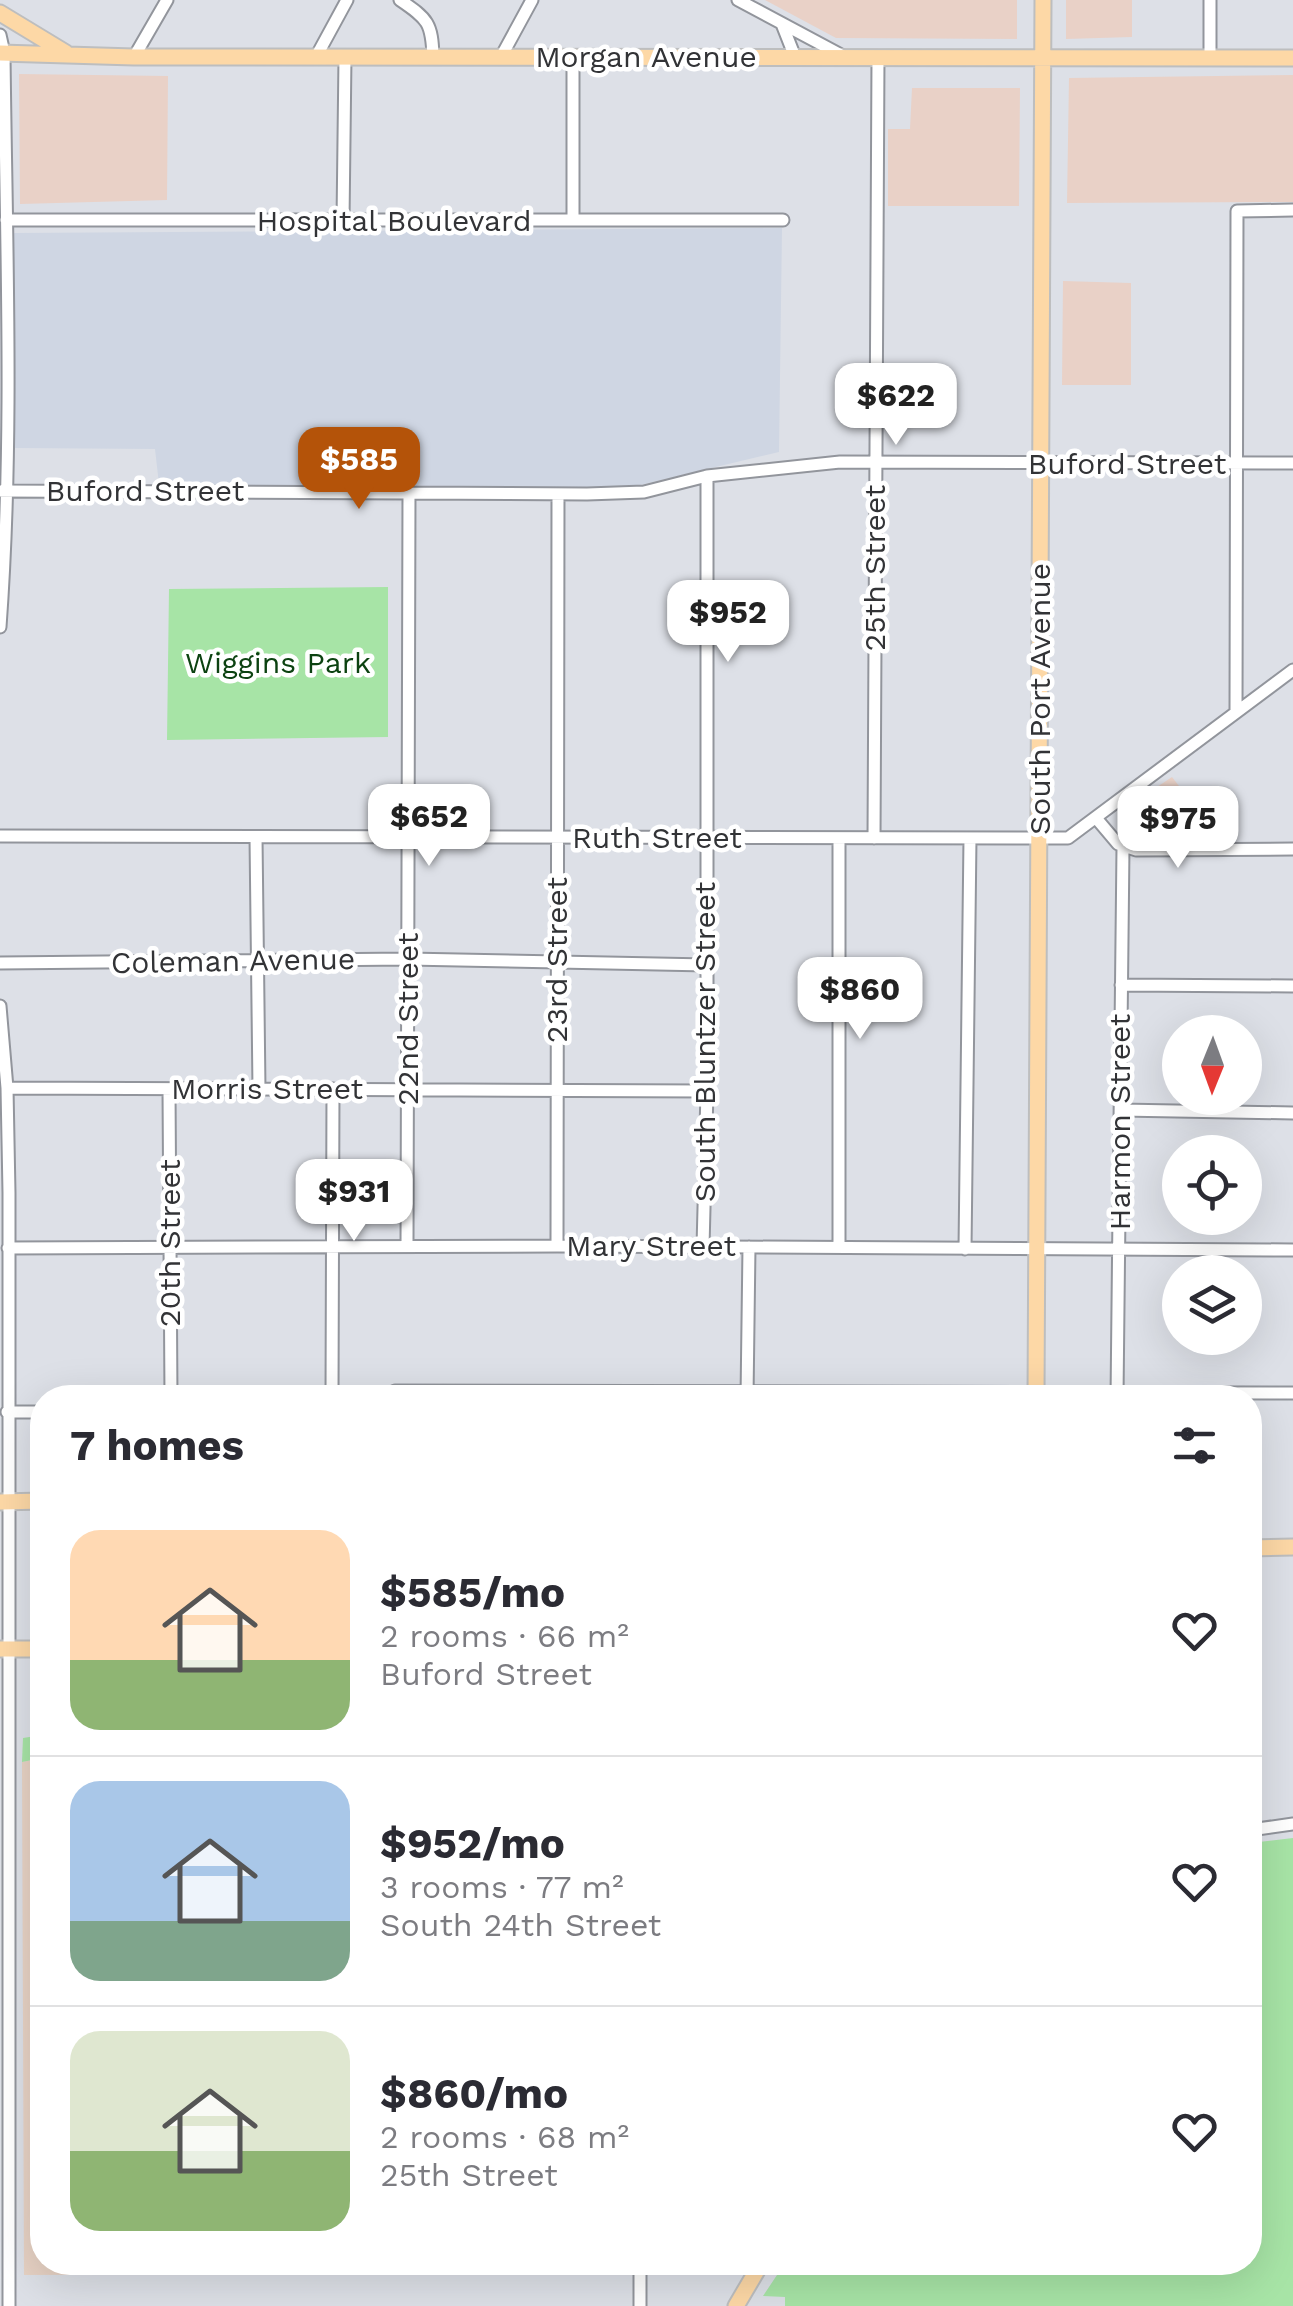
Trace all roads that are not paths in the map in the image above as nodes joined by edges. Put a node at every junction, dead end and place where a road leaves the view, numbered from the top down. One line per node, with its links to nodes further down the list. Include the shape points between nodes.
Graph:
1 (167, 0): 13 (street)
2 (347, 0): 14 (street)
3 (400, 0): 16 (street, via 424,16)
4 (532, 0): 17 (street)
5 (738, 0): 9 (street)
6 (1043, 0): 23 (main road, South Port Avenue)
7 (1210, 0): 22 (street)
8 (0, 13): 12 (main road)
9 (782, 24): 19 (street); 20 (street)
10 (0, 35): 11 (street)
11 (2, 53): 12 (main road, Morgan Avenue); 26 (street)
12 (70, 55): 13 (main road, Morgan Avenue)
13 (134, 57): 14 (main road, Morgan Avenue)
14 (316, 57): 15 (main road, Morgan Avenue)
15 (346, 57): 16 (main road, Morgan Avenue); 29 (street)
16 (433, 57): 17 (main road, Morgan Avenue)
17 (501, 57): 18 (main road, Morgan Avenue)
18 (573, 57): 19 (main road, Morgan Avenue); 27 (street)
19 (795, 57): 20 (main road, Morgan Avenue)
20 (846, 57): 21 (main road, Morgan Avenue)
21 (878, 57): 23 (main road, Morgan Avenue); 31 (street, 25th Street)
22 (1210, 57): 23 (main road, Morgan Avenue); 24 (main road, Morgan Avenue)
23 (1044, 58): 32 (main road, South Port Avenue)
24 (1293, 58)
25 (1293, 210): 34 (street, via 1237,211)
26 (6, 220): 29 (street, Hospital Boulevard); 30 (street)
27 (572, 220): 28 (street, Hospital Boulevard); 29 (street, Hospital Boulevard)
28 (783, 220)
29 (343, 221)
30 (4, 308): 36 (street)
31 (876, 462): 32 (street, Buford Street); 35 (street, Buford Street); 49 (street, 25th Street)
32 (1040, 463): 34 (street, Buford Street); 51 (main road, South Port Avenue)
33 (1293, 464): 34 (street, Buford Street)
34 (1235, 465): 41 (street)
35 (707, 476): 38 (street, Buford Street, via 644,492); 47 (street, South Bluntzer Street)
36 (3, 491): 37 (street, Buford Street); 39 (street)
37 (409, 492): 38 (street, Buford Street); 45 (street, 22nd Street)
38 (558, 494): 46 (street, 23rd Street)
39 (0, 627)
40 (1293, 670): 41 (street, Ruth Street)
41 (1236, 712): 42 (street, Ruth Street)
42 (1096, 818): 51 (street, Ruth Street, via 1068,838); 52 (street)
43 (0, 836): 44 (street, Ruth Street)
44 (256, 837): 45 (street, Ruth Street); 55 (street)
45 (408, 837): 46 (street, Ruth Street); 54 (street, 22nd Street)
46 (558, 838): 47 (street, Ruth Street); 56 (street, 23rd Street)
47 (707, 838): 48 (street, Ruth Street); 58 (street, South Bluntzer Street)
48 (839, 838): 49 (street, Ruth Street); 75 (street)
49 (874, 838): 50 (street, Ruth Street)
50 (970, 838): 51 (street, Ruth Street); 80 (street)
51 (1040, 839): 81 (main road, South Port Avenue)
52 (1123, 847): 53 (street); 59 (street, Harmon Street)
53 (1292, 848)
54 (408, 959): 55 (street, Coleman Avenue); 56 (street, Coleman Avenue); 66 (street, 22nd Street)
55 (256, 962): 57 (street, Coleman Avenue); 64 (street)
56 (558, 962): 58 (street, Coleman Avenue); 67 (street, 23rd Street)
57 (0, 963)
58 (706, 965): 68 (street, South Bluntzer Street)
59 (1122, 985): 60 (street); 69 (street, Harmon Street)
60 (1293, 986)
61 (0, 1006): 62 (street)
62 (7, 1088): 63 (street, Morris Street); 71 (street)
63 (169, 1089): 64 (street, Morris Street); 76 (street, 20th Street)
64 (259, 1089): 65 (street, Morris Street)
65 (333, 1090): 66 (street, Morris Street); 72 (street)
66 (408, 1090): 67 (street, Morris Street); 73 (street, 22nd Street)
67 (556, 1090): 68 (street, Morris Street); 74 (street, 23rd Street)
68 (707, 1091): 77 (street, South Bluntzer Street)
69 (1120, 1110): 70 (street); 82 (street, Harmon Street)
70 (1293, 1113)
71 (4, 1193): 79 (street)
72 (333, 1246): 73 (street, Mary Street); 76 (street, Mary Street); 85 (street)
73 (407, 1246): 74 (street, Mary Street)
74 (557, 1246): 77 (street, Mary Street)
75 (840, 1246): 78 (street, Mary Street); 80 (street, Mary Street)
76 (169, 1247): 79 (street, Mary Street); 84 (street, 20th Street)
77 (703, 1247): 78 (street, Mary Street)
78 (749, 1247): 86 (street)
79 (8, 1248): 91 (street)
80 (965, 1249): 81 (street, Mary Street)
81 (1037, 1249): 82 (street, Mary Street); 87 (main road, South Port Avenue)
82 (1120, 1249): 83 (street, Mary Street); 88 (street, Harmon Street)
83 (1293, 1250)
84 (171, 1385)
85 (332, 1385)
86 (747, 1385)
87 (1036, 1385)
88 (1117, 1385)
89 (1262, 1393): 90 (street)
90 (1293, 1393)
91 (8, 1412): 92 (street); 93 (street)
92 (30, 1412)
93 (4, 1502): 94 (main road); 97 (street)
94 (30, 1502)
95 (1293, 1547): 96 (main road)
96 (1262, 1548)
97 (4, 1649): 98 (main road); 101 (street)
98 (30, 1650)
99 (1293, 1824): 100 (street)
100 (1262, 1828)
101 (4, 2059): 102 (street)
102 (4, 2222): 105 (street)
103 (640, 2275): 106 (street)
104 (755, 2275): 107 (main road)
105 (10, 2306)
106 (640, 2306)
107 (737, 2306)

